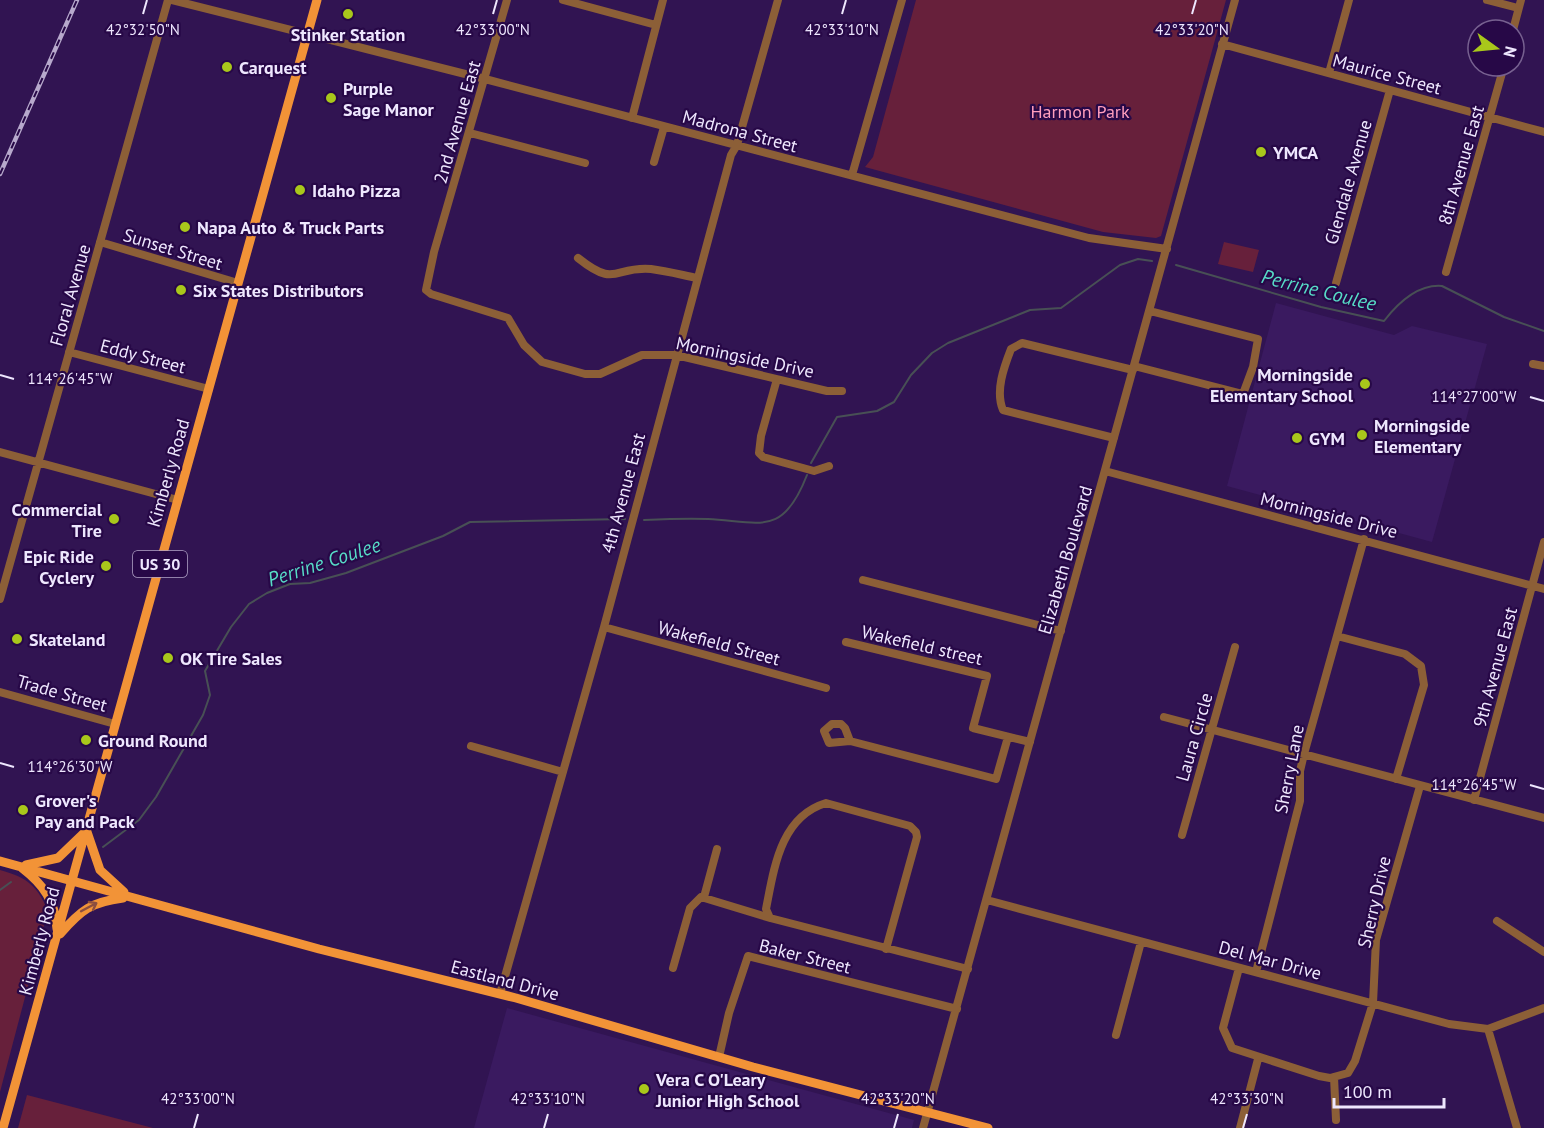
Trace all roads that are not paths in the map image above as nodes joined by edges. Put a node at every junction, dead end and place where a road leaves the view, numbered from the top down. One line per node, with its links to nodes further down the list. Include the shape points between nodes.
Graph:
1 (170, 0): 13 (street, Madrona Street); 28 (street, Floral Avenue)
2 (317, 0): 13 (main road, Kimberly Road / US 30)
3 (507, 0): 17 (street, 2nd Avenue East)
4 (563, 0): 12 (street)
5 (663, 0): 12 (street)
6 (777, 0): 24 (street, 4th Avenue East)
7 (902, 0): 27 (street)
8 (1235, 0): 14 (street, Elizabeth Boulevard)
9 (1349, 0): 15 (street)
10 (1487, 0): 11 (street)
11 (1520, 4)
12 (657, 25): 19 (street)
13 (308, 33): 17 (street, Madrona Street); 35 (main road, Kimberly Road / US 30)
14 (1222, 44): 15 (street, Maurice Street); 29 (street, Elizabeth Boulevard)
15 (1329, 73): 18 (street, Maurice Street)
16 (1501, 78): 20 (street, 8th Avenue East)
17 (486, 79): 19 (street, Madrona Street); 23 (street, 2nd Avenue East)
18 (1390, 90): 20 (street, Maurice Street); 34 (street, Glendale Avenue)
19 (632, 118): 21 (street, Madrona Street)
20 (1490, 118): 22 (street, Maurice Street); 32 (street, 8th Avenue East)
21 (664, 127): 24 (street, Madrona Street); 25 (street)
22 (1544, 132)
23 (470, 133): 26 (street); 30 (street, 2nd Avenue East)
24 (736, 146): 27 (street, Madrona Street); 33 (street, 4th Avenue East)
25 (654, 162)
26 (585, 163)
27 (852, 175): 29 (street, Madrona Street, via 1089,238)
28 (100, 242): 35 (street, Sunset Street); 37 (street, Floral Avenue)
29 (1167, 249): 36 (street, Elizabeth Boulevard)
30 (434, 252): 38 (street, Morningside Drive, via 426,290 508,318 524,345 542,362 585,374 600,374 642,355)
31 (578, 258): 33 (street, via 595,272 606,275 649,269)
32 (1446, 272)
33 (697, 278): 38 (street, 4th Avenue East)
34 (1336, 283)
35 (238, 284): 43 (main road, Kimberly Road / US 30)
36 (1150, 311): 41 (street, Elizabeth Boulevard); 41 (street, via 1258,339 1253,367 1243,394)
37 (69, 352): 43 (street, Eddy Street); 47 (street, Floral Avenue)
38 (676, 355): 42 (street, Morningside Drive); 57 (street, 4th Avenue East)
39 (1533, 363): 40 (street)
40 (1544, 366)
41 (1134, 368): 45 (street, Elizabeth Boulevard); 45 (street, via 1022,343 1011,349 1005,366 999,399 1003,410)
42 (777, 379): 44 (street, Morningside Drive); 48 (street, via 759,453 814,471)
43 (209, 390): 50 (main road, Kimberly Road / US 30)
44 (842, 391)
45 (1114, 438): 49 (street, Elizabeth Boulevard)
46 (0, 452): 47 (street)
47 (38, 462): 50 (street); 56 (street, Floral Avenue)
48 (830, 466)
49 (1105, 471): 51 (street, Morningside Drive); 58 (street, Elizabeth Boulevard)
50 (178, 500): 65 (main road, Kimberly Road / US 30)
51 (1364, 539): 54 (street, Morningside Drive); 59 (street, Sherry Lane)
52 (1544, 542): 54 (street, 9th Avenue East)
53 (862, 580): 58 (street)
54 (1532, 585): 55 (street, Morningside Drive); 75 (street, 9th Avenue East)
55 (1544, 589)
56 (0, 599)
57 (604, 627): 62 (street, Wakefield Street); 72 (street, 4th Avenue East)
58 (1061, 631): 69 (street, Elizabeth Boulevard)
59 (1337, 636): 71 (street, Sherry Lane); 73 (street, via 1405,654 1421,666 1424,685)
60 (846, 642): 67 (street, Wakefield street, via 987,675 974,728)
61 (1234, 647): 66 (street, Laura Circle)
62 (826, 688)
63 (0, 692): 65 (street, Trade Street)
64 (1164, 717): 66 (street)
65 (115, 724): 77 (main road, Kimberly Road / US 30)
66 (1212, 731): 71 (street); 78 (street, Laura Circle)
67 (1008, 737): 68 (street, via 996,779); 69 (street, Wakefield street)
68 (850, 741)
69 (1030, 742): 85 (street, Elizabeth Boulevard)
70 (471, 746): 72 (street)
71 (1304, 754): 73 (street); 95 (street, Sherry Lane, via 1300,801)
72 (563, 772): 96 (street, 4th Avenue East)
73 (1396, 779): 74 (street)
74 (1420, 786): 75 (street); 97 (street, Sherry Drive, via 1376,940)
75 (1474, 800): 76 (street)
76 (1544, 818)
77 (87, 829): 81 (main road, via 58,858); 82 (main road, Kimberly Road / US 30); 83 (main road, via 100,870)
78 (1182, 835)
79 (717, 849): 84 (street)
80 (0, 861): 81 (main road)
81 (18, 865): 82 (main road, Eastland Drive); 88 (main road, via 45,887 56,916)
82 (72, 881): 83 (main road, Eastland Drive); 88 (main road, Kimberly Road / US 30)
83 (130, 897): 88 (main road, one-way to 83, via 92,904); 96 (main road, Eastland Drive)
84 (704, 897): 86 (street); 92 (street, via 690,908)
85 (987, 900): 89 (street, Del Mar Drive); 94 (street, Elizabeth Boulevard)
86 (770, 918): 90 (street); 90 (street, via 766,909 785,833 804,814 826,803 910,826 916,832)
87 (1497, 921): 91 (street)
88 (58, 935): 107 (main road, Kimberly Road / US 30)
89 (1141, 942): 93 (street, Del Mar Drive); 101 (street)
90 (886, 949): 94 (street)
91 (1544, 952)
92 (673, 968)
93 (1239, 968): 95 (street, Del Mar Drive); 103 (street, via 1223,1028 1232,1048)
94 (968, 969): 99 (street, Elizabeth Boulevard)
95 (1256, 972): 97 (street, Del Mar Drive)
96 (500, 994): 102 (main road, Eastland Drive)
97 (1373, 1003): 100 (street, Del Mar Drive, via 1449,1024); 104 (street, Sherry Drive, via 1355,1061 1348,1073)
98 (1544, 1008): 100 (street, Del Mar Drive)
99 (957, 1009): 102 (street, Baker Street, via 748,956); 105 (street, Elizabeth Boulevard)
100 (1488, 1029): 111 (street)
101 (1116, 1035)
102 (719, 1057): 105 (main road, Eastland Drive)
103 (1258, 1059): 104 (street); 110 (street)
104 (1334, 1077): 106 (street)
105 (928, 1112): 108 (street, Elizabeth Boulevard); 109 (main road, Eastland Drive)
106 (1336, 1120)
107 (3, 1128)
108 (923, 1128)
109 (988, 1128)
110 (1240, 1128)
111 (1517, 1128)

